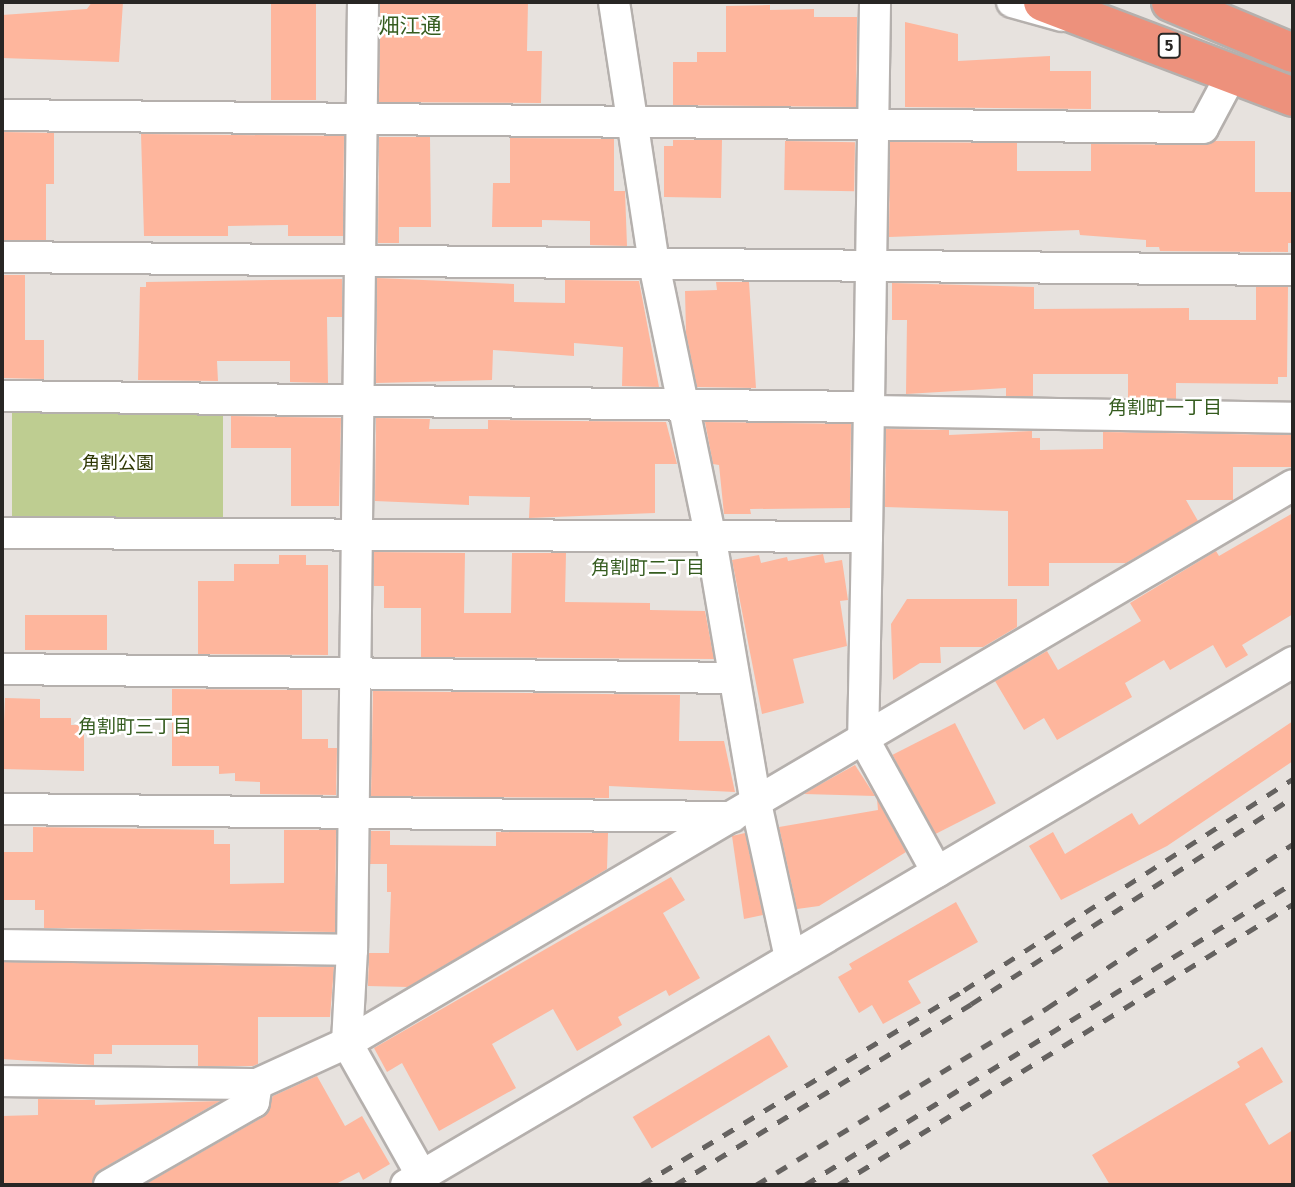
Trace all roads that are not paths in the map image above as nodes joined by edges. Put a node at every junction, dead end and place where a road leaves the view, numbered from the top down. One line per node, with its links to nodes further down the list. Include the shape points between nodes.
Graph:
1 (363, 2): 12 (street)
2 (614, 2): 14 (street)
3 (875, 2): 13 (street)
4 (1012, 2): 8 (street, via 1084,22)
5 (1042, 2): 9 (highway, 5)
6 (1171, 2): 7 (highway, 5)
7 (1293, 53)
8 (1227, 83): 11 (street); 13 (street, via 1203,128)
9 (1293, 97)
10 (2, 116): 12 (street)
11 (1293, 116)
12 (361, 120): 14 (street); 16 (street)
13 (872, 123): 14 (street); 18 (street)
14 (630, 124): 17 (street)
15 (2, 257): 16 (street)
16 (360, 261): 17 (street); 21 (street)
17 (654, 264): 18 (street); 22 (street)
18 (873, 267): 19 (street); 23 (street)
19 (1293, 270)
20 (2, 396): 21 (street)
21 (359, 400): 22 (street); 28 (street)
22 (683, 405): 23 (street); 29 (street)
23 (871, 409): 24 (street); 27 (street)
24 (1293, 418)
25 (1293, 485): 34 (street)
26 (2, 533): 28 (street)
27 (867, 537): 29 (street); 34 (street)
28 (358, 538): 29 (street); 32 (street)
29 (712, 540): 33 (street)
30 (1293, 663): 38 (street)
31 (2, 669): 32 (street)
32 (356, 674): 33 (street); 37 (street)
33 (734, 678): 36 (street)
34 (863, 738): 36 (street); 38 (street)
35 (2, 809): 37 (street)
36 (744, 810): 37 (street); 41 (street); 42 (street)
37 (353, 811): 40 (street)
38 (937, 872): 41 (street)
39 (2, 945): 40 (street)
40 (352, 950): 42 (street)
41 (790, 958): 45 (street)
42 (347, 1043): 44 (street); 45 (street)
43 (2, 1081): 44 (street)
44 (257, 1084): 46 (street, via 254,1102)
45 (414, 1180)
46 (109, 1185)

